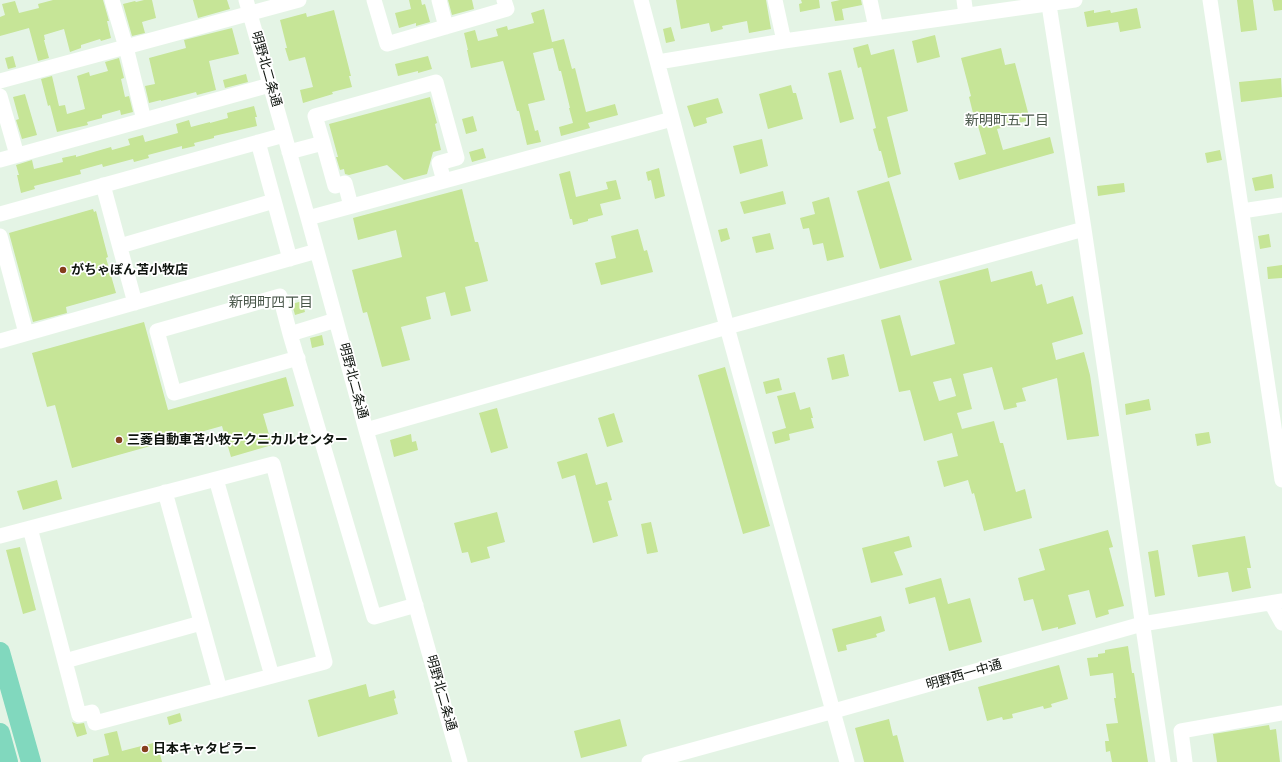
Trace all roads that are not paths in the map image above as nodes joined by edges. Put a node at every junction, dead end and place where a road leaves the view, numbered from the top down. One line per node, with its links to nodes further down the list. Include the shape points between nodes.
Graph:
1 (112, 0): 18 (street)
2 (296, 0): 13 (street)
3 (374, 0): 15 (street, via 387,44)
4 (439, 0): 15 (street)
5 (504, 0): 15 (street, via 507,9)
6 (641, 0): 19 (street)
7 (775, 0): 17 (street)
8 (870, 0): 16 (street)
9 (964, 0): 14 (street)
10 (1075, 0): 12 (street)
11 (1210, 0): 36 (street)
12 (1049, 5): 14 (street); 39 (street)
13 (248, 7): 18 (street); 21 (street, 明野北二条通)
14 (966, 15): 16 (street)
15 (446, 27)
16 (876, 28): 17 (street)
17 (784, 41): 19 (street)
18 (126, 47): 20 (street); 24 (street)
19 (658, 62): 23 (street)
20 (0, 81)
21 (270, 85): 24 (street); 25 (street, 明野北二条通)
22 (0, 96): 29 (street)
23 (672, 119): 31 (street); 47 (street)
24 (144, 120): 29 (street)
25 (284, 134): 26 (street); 28 (street, 明野北二条通)
26 (258, 142): 32 (street); 33 (street)
27 (323, 143): 28 (street); 31 (street, via 315,116 436,82 457,158 439,163); 35 (street, via 335,186 345,183)
28 (289, 152): 38 (street, 明野北二条通)
29 (17, 155): 30 (street)
30 (0, 160)
31 (444, 181): 35 (street)
32 (103, 185): 37 (street); 41 (street)
33 (274, 201): 41 (street); 43 (street)
34 (1282, 205): 36 (street)
35 (351, 206): 38 (street)
36 (1242, 211): 54 (street)
37 (0, 214)
38 (308, 218): 42 (street, 明野北二条通)
39 (1084, 229): 47 (street); 62 (street)
40 (0, 236): 44 (street)
41 (120, 246): 45 (street)
42 (317, 251): 43 (street); 46 (street, 明野北二条通)
43 (290, 259): 45 (street)
44 (5, 276): 48 (street)
45 (135, 303): 48 (street)
46 (336, 320): 49 (street); 52 (street, 明野北二条通)
47 (727, 327): 52 (street); 67 (street)
48 (26, 334): 50 (street)
49 (290, 334): 51 (street); 51 (street, via 280,296 157,331 174,393)
50 (0, 341)
51 (298, 358): 59 (street, via 374,617)
52 (366, 430): 59 (street, 明野北二条通)
53 (216, 479): 55 (street); 65 (street); 65 (street, via 273,464 325,662)
54 (1282, 480)
55 (165, 492): 56 (street); 60 (street)
56 (30, 528): 57 (street); 64 (street)
57 (0, 536)
58 (1277, 602): 61 (street); 62 (street, 明野西一中通)
59 (416, 605): 72 (street, 明野北二条通)
60 (201, 623): 64 (street); 66 (street)
61 (1282, 623)
62 (1142, 624): 67 (street, 明野西一中通); 75 (street)
63 (0, 652): 71 (main road)
64 (65, 661): 66 (street, via 79,715 92,712 95,723)
65 (272, 676): 66 (street)
66 (220, 690)
67 (834, 711): 73 (street, 明野西一中通); 74 (street)
68 (1282, 713): 76 (street, via 1180,731)
69 (0, 733): 70 (main road)
70 (8, 762)
71 (31, 762)
72 (460, 762)
73 (649, 762)
74 (848, 762)
75 (1163, 762)
76 (1185, 762)

